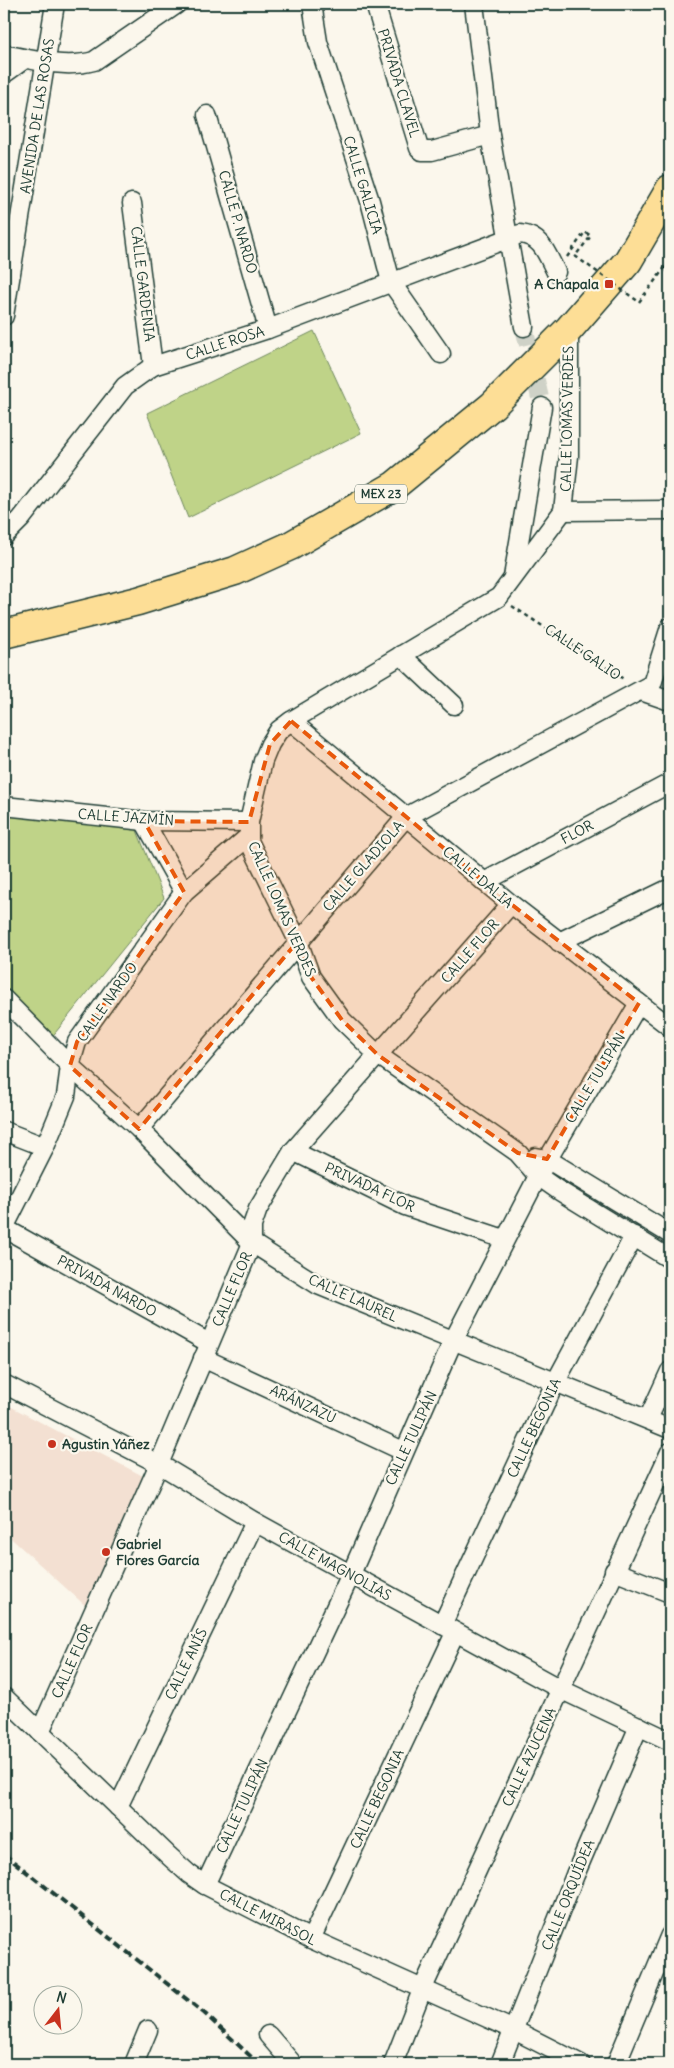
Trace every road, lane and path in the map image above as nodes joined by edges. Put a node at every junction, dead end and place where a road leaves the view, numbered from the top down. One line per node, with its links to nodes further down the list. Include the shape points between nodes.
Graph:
1 (55, 4): 8 (street, AVENIDA DE LAS ROSAS)
2 (177, 4): 8 (street, via 94,61 79,65)
3 (312, 4): 18 (street, CALLE GALICIA, via 318,42 370,201)
4 (375, 4): 11 (street, PRIVADA CLAVEL, via 419,148 432,151)
5 (474, 4): 11 (street)
6 (4, 54): 7 (street)
7 (25, 59): 8 (street); 9 (street)
8 (45, 62): 15 (street, AVENIDA DE LAS ROSAS)
9 (4, 74)
10 (208, 115): 21 (street, CALLE P. NARDO)
11 (490, 135): 14 (street)
12 (667, 202): 22 (highway, MEX 23, via 628,261)
13 (132, 203): 24 (street, CALLE GARDENIA)
14 (509, 238): 16 (street, via 520,234 539,240); 18 (street, CALLE ROSA); 20 (street)
15 (8, 268): 19 (street, AVENIDA DE LAS ROSAS)
16 (556, 272): 17 (path, bridge, via 585,232 591,236 575,256 639,302 666,266)
17 (670, 279)
18 (390, 282): 21 (street, CALLE ROSA); 23 (street, CALLE GALICIA)
19 (4, 316)
20 (524, 327)
21 (268, 329): 24 (street, CALLE ROSA)
22 (568, 329): 27 (street, CALLE LOMAS VERDES, via 569,456); 32 (highway, MEX 23, via 494,405 446,445 394,486 315,533 234,571 138,601)
23 (441, 354)
24 (153, 366): 28 (street, CALLE ROSA, via 125,386 21,519)
25 (542, 407): 29 (street, CALLE LOMAS VERDES)
26 (670, 510): 27 (street)
27 (563, 511): 29 (street, CALLE LOMAS VERDES)
28 (4, 536)
29 (512, 582): 30 (street, CALLE LOMAS VERDES)
30 (499, 596): 33 (street, CALLE LOMAS VERDES); 34 (path, CALLE GALIO)
31 (670, 627): 34 (street, CALLE GLADIOLA, via 652,684)
32 (4, 634)
33 (401, 655): 36 (street); 37 (street, CALLE LOMAS VERDES)
34 (641, 691): 35 (street); 40 (street, CALLE GLADIOLA)
35 (670, 701)
36 (454, 705)
37 (291, 721): 40 (street, CALLE DALIA); 42 (street, CALLE LOMAS VERDES, via 279,730 270,744 258,780)
38 (670, 783): 43 (street, FLOR)
39 (4, 806): 41 (street, CALLE JAZMÍN)
40 (406, 817): 43 (street, CALLE DALIA); 47 (street, CALLE GLADIOLA)
41 (144, 821): 42 (street, CALLE JAZMÍN); 45 (street)
42 (249, 829): 45 (street, CALLE NARDO); 47 (street, CALLE LOMAS VERDES, via 256,857)
43 (484, 882): 46 (street, CALLE DALIA)
44 (666, 890): 48 (street)
45 (184, 892): 53 (street, CALLE NARDO, via 77,1042)
46 (511, 904): 48 (street, CALLE DALIA); 52 (street, CALLE FLOR)
47 (298, 941): 52 (street, CALLE LOMAS VERDES, via 311,977 342,1020); 54 (street, CALLE GLADIOLA)
48 (559, 942): 50 (street, CALLE DALIA)
49 (4, 999): 53 (street, CALLE LAUREL)
50 (639, 1003): 51 (street, CALLE DALIA); 59 (street, CALLE TULIPÁN)
51 (670, 1027)
52 (378, 1055): 57 (street, CALLE FLOR); 58 (street, CALLE LOMAS VERDES)
53 (70, 1066): 54 (street, CALLE LAUREL); 56 (street, CALLE NARDO, via 66,1096)
54 (139, 1129): 65 (street, CALLE LAUREL)
55 (4, 1131): 56 (street)
56 (45, 1147): 61 (street, CALLE NARDO)
57 (293, 1151): 64 (street, PRIVADA FLOR, via 405,1206); 65 (street, CALLE FLOR, via 258,1209 252,1226)
58 (518, 1153): 59 (street, CALLE LOMAS VERDES); 60 (street, CALLE LOMAS VERDES)
59 (547, 1159): 60 (street, CALLE TULIPÁN); 62 (street, CALLE LOMAS VERDES)
60 (538, 1176): 63 (street, CALLE LOMAS VERDES); 64 (street, CALLE TULIPÁN)
61 (4, 1228): 68 (street, PRIVADA NARDO)
62 (670, 1234)
63 (634, 1236): 66 (street, CALLE LOMAS VERDES); 70 (street, CALLE BEGONIA)
64 (504, 1239): 67 (street, CALLE TULIPÁN)
65 (252, 1243): 67 (street, CALLE LAUREL, via 318,1285); 68 (street, CALLE FLOR)
66 (670, 1259)
67 (453, 1341): 70 (street, CALLE LAUREL); 74 (street, CALLE TULIPÁN)
68 (206, 1350): 74 (street, ARÁNZAZU); 76 (street, CALLE FLOR)
69 (670, 1371): 72 (street)
70 (555, 1383): 72 (street, CALLE LAUREL); 81 (street, CALLE BEGONIA)
71 (4, 1384): 76 (street, CALLE MAGNOLIAS)
72 (648, 1419): 73 (street, CALLE LAUREL)
73 (670, 1429)
74 (403, 1451): 79 (street, CALLE TULIPÁN)
75 (670, 1452): 78 (street, CALLE AZUCENA)
76 (159, 1464): 77 (street, CALLE MAGNOLIAS); 85 (street, CALLE FLOR)
77 (254, 1522): 79 (street, CALLE MAGNOLIAS); 87 (street, CALLE ANÍS)
78 (614, 1571): 80 (street); 82 (street, CALLE AZUCENA)
79 (351, 1574): 81 (street, CALLE MAGNOLIAS); 88 (street, CALLE TULIPÁN)
80 (670, 1593)
81 (449, 1628): 82 (street, CALLE MAGNOLIAS); 90 (street, CALLE BEGONIA)
82 (560, 1690): 84 (street, CALLE MAGNOLIAS); 91 (street, CALLE AZUCENA)
83 (4, 1697): 85 (street, CALLE MIRASOL)
84 (639, 1726): 86 (street, CALLE MAGNOLIAS); 93 (street, CALLE ORQUÍDEA, via 575,1875)
85 (40, 1732): 87 (street, CALLE MIRASOL)
86 (670, 1741)
87 (118, 1807): 88 (street, CALLE MIRASOL)
88 (205, 1885): 90 (street, CALLE MIRASOL)
89 (670, 1935): 100 (street)
90 (312, 1939): 91 (street, CALLE MIRASOL)
91 (422, 1990): 93 (street, CALLE MIRASOL); 97 (street, CALLE AZUCENA)
92 (148, 2030): 95 (street)
93 (514, 2030): 98 (street, CALLE ORQUÍDEA); 99 (street, CALLE MIRASOL)
94 (268, 2035): 96 (street)
95 (134, 2064)
96 (293, 2064)
97 (393, 2064)
98 (500, 2064)
99 (581, 2064)
100 (616, 2064)

